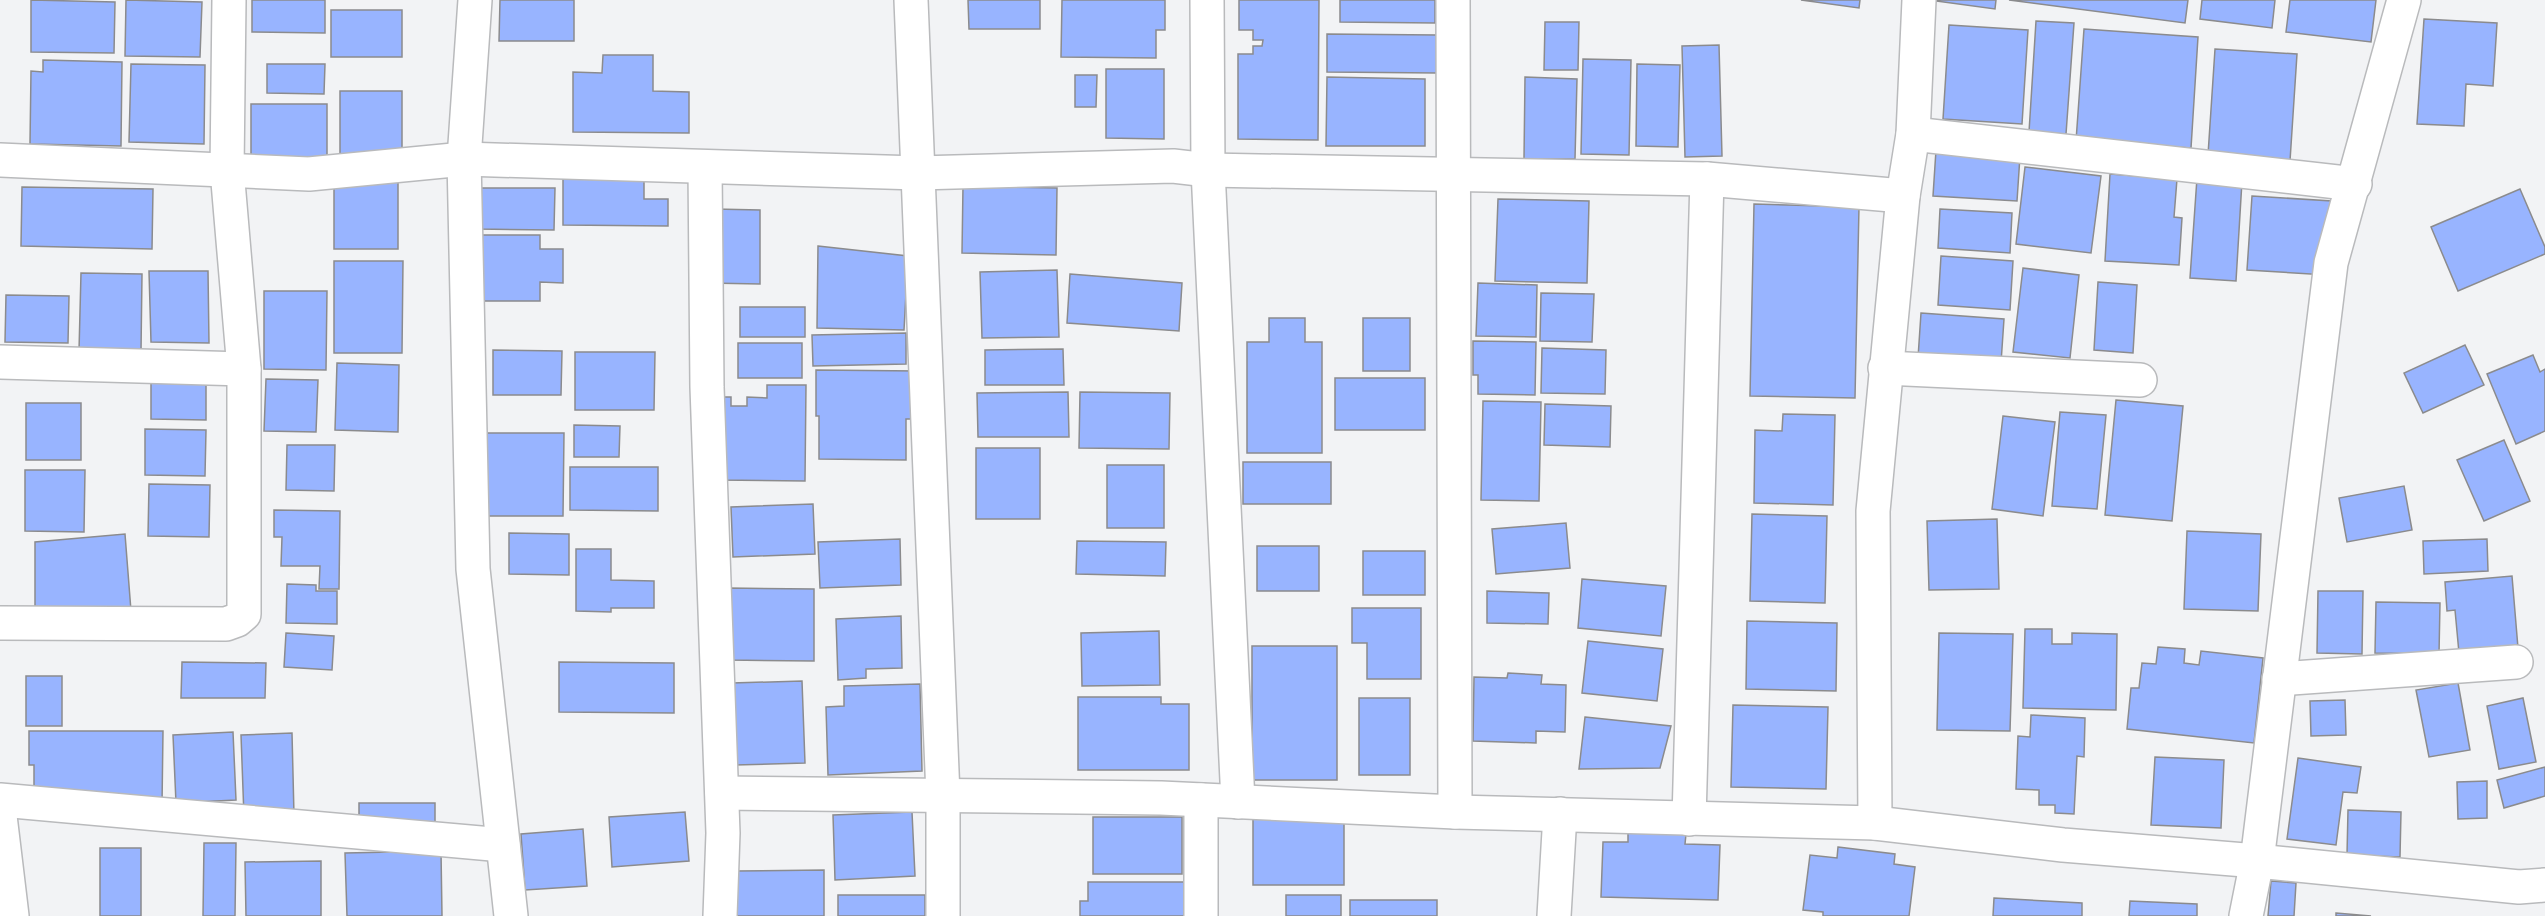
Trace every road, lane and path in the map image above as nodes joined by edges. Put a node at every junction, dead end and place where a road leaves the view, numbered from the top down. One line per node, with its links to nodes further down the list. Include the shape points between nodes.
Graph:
1 (229, 0): 12 (street)
2 (475, 0): 9 (street)
3 (911, 0): 14 (street)
4 (1207, 0): 13 (street)
5 (1453, 0): 15 (street)
6 (1919, 0): 8 (street)
7 (2404, 0): 17 (street)
8 (1913, 134): 17 (street); 18 (street)
9 (464, 159): 11 (street); 12 (street, via 309,174); 36 (street, via 473,569)
10 (0, 160): 12 (street)
11 (705, 167): 14 (street); 26 (street, via 707,387)
12 (226, 170): 21 (street)
13 (1208, 170): 14 (street, via 1173,166); 15 (street); 30 (street)
14 (918, 172): 27 (street)
15 (1453, 176): 16 (street); 31 (street)
16 (1707, 179): 18 (street); 34 (street)
17 (2355, 184): 25 (street, via 2331,263)
18 (1903, 196): 20 (street)
19 (0, 362): 21 (street)
20 (1885, 368): 22 (street); 35 (street, via 1874,510)
21 (244, 369): 23 (street, via 244,614 226,624)
22 (2140, 380)
23 (0, 623)
24 (2516, 662): 25 (street)
25 (2279, 679): 37 (street)
26 (722, 794): 27 (street); 41 (street)
27 (943, 796): 28 (street); 42 (street)
28 (1201, 800): 30 (street); 43 (street)
29 (0, 801): 36 (street)
30 (1239, 802): 31 (street)
31 (1455, 812): 32 (street)
32 (1560, 814): 34 (street); 44 (street)
33 (0, 816): 39 (street)
34 (1689, 819): 35 (street)
35 (1875, 823): 37 (street, via 2063,845)
36 (503, 845): 40 (street)
37 (2257, 861): 38 (street, via 2519,887); 45 (street)
38 (2545, 885)
39 (12, 916)
40 (511, 916)
41 (720, 916)
42 (943, 916)
43 (1201, 916)
44 (1554, 916)
45 (2246, 916)

